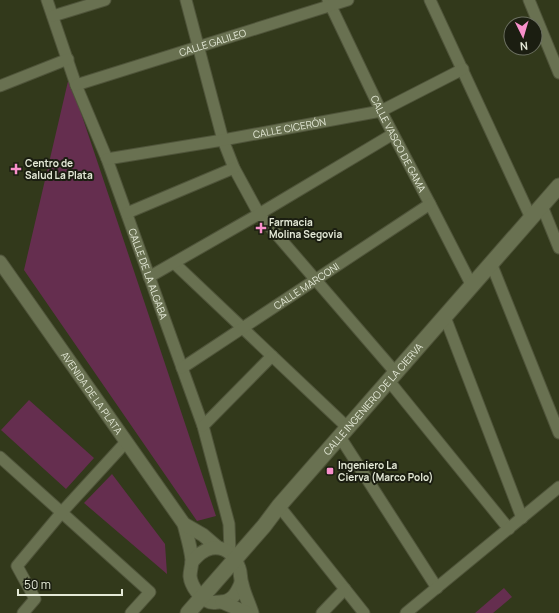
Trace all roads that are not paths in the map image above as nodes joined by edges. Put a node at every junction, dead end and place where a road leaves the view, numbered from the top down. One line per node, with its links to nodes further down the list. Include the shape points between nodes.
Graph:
1 (47, 0): 8 (street, CALLE DE LA ALGABA)
2 (105, 0): 8 (street)
3 (186, 0): 9 (street)
4 (348, 0): 7 (street, CALLE GALILEO)
5 (430, 0): 11 (street)
6 (529, 0): 12 (street)
7 (330, 3): 9 (street, CALLE GALILEO); 15 (street, CALLE VASCO DE GAMA)
8 (53, 16): 10 (street, CALLE DE LA ALGABA)
9 (199, 46): 13 (street, CALLE GALILEO); 17 (street)
10 (68, 59): 13 (street, CALLE DE LA ALGABA); 14 (street)
11 (463, 69): 15 (street, CALLE CICERÓN); 25 (street)
12 (559, 73)
13 (76, 85): 18 (street, CALLE DE LA ALGABA)
14 (0, 86)
15 (381, 111): 16 (street, CALLE VASCO DE GAMA); 17 (street, CALLE CICERÓN)
16 (393, 134): 21 (street, CALLE VASCO DE GAMA); 24 (street)
17 (224, 140): 18 (street, CALLE CICERÓN); 19 (street)
18 (107, 159): 23 (street, CALLE DE LA ALGABA)
19 (234, 168): 23 (street); 24 (street)
20 (559, 186): 22 (main road, CALLE INGENIERO DE LA CIERVA)
21 (430, 204): 31 (street, CALLE MARCONI); 32 (street, CALLE VASCO DE GAMA)
22 (542, 206): 25 (main road, CALLE INGENIERO DE LA CIERVA); 26 (street)
23 (127, 214): 30 (street, CALLE DE LA ALGABA)
24 (259, 214): 28 (street); 31 (street)
25 (531, 218): 29 (main road, CALLE INGENIERO DE LA CIERVA)
26 (559, 248)
27 (0, 262): 41 (street, AVENIDA DE LA PLATA)
28 (174, 262): 30 (street); 34 (street)
29 (492, 263): 32 (main road, CALLE INGENIERO DE LA CIERVA); 40 (street)
30 (149, 276): 36 (street, CALLE DE LA ALGABA)
31 (315, 280): 34 (street, CALLE MARCONI); 37 (street)
32 (472, 286): 33 (main road, CALLE INGENIERO DE LA CIERVA)
33 (445, 317): 37 (main road, CALLE INGENIERO DE LA CIERVA); 46 (street)
34 (243, 328): 35 (street); 36 (street, CALLE MARCONI)
35 (272, 356): 38 (street); 39 (street)
36 (182, 368): 38 (street, CALLE DE LA ALGABA)
37 (392, 377): 39 (main road, CALLE INGENIERO DE LA CIERVA); 48 (street)
38 (203, 426): 50 (street, CALLE DE LA ALGABA, via 229,524)
39 (344, 432): 44 (main road, CALLE INGENIERO DE LA CIERVA); 53 (street)
40 (559, 433)
41 (126, 442): 45 (street); 47 (street, AVENIDA DE LA PLATA)
42 (0, 457): 45 (street)
43 (559, 488): 46 (street)
44 (279, 506): 50 (main road, CALLE INGENIERO DE LA CIERVA); 54 (street)
45 (62, 512): 57 (street, via 17,566 35,599); 58 (street, via 150,592)
46 (522, 518): 48 (street)
47 (184, 524): 49 (street); 51 (street)
48 (509, 529): 53 (street)
49 (217, 547): 50 (street, via 224,548); 51 (street, via 198,554)
50 (232, 556): 52 (street, via 240,569); 55 (main road, CALLE INGENIERO DE LA CIERVA)
51 (192, 562): 55 (street, via 190,576 194,588)
52 (241, 583): 56 (street, via 238,592 232,598); 61 (street)
53 (437, 588): 64 (street)
54 (345, 589): 62 (street); 63 (street)
55 (202, 597): 56 (street, via 211,602); 59 (main road, CALLE INGENIERO DE LA CIERVA)
56 (222, 602): 60 (street)
57 (23, 613)
58 (131, 613)
59 (188, 613)
60 (247, 613)
61 (252, 613)
62 (322, 613)
63 (364, 613)
64 (406, 613)

